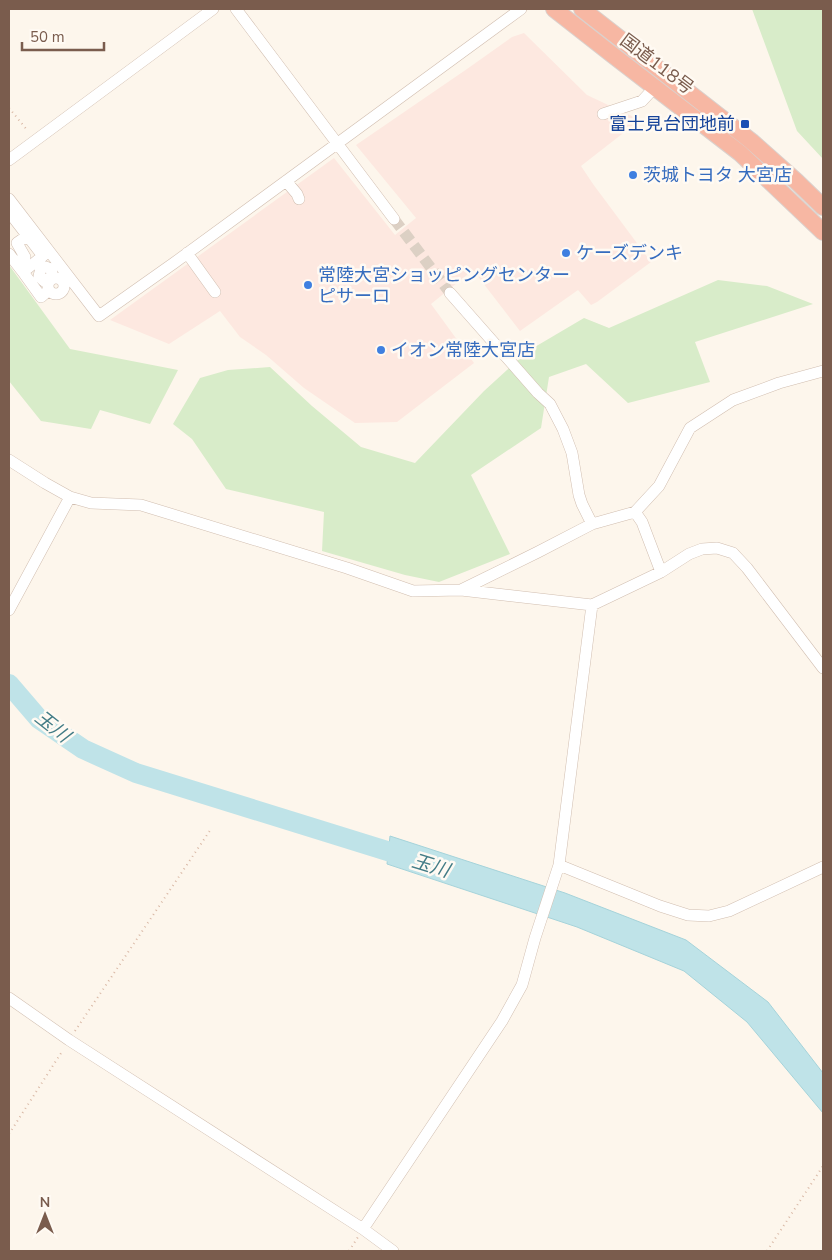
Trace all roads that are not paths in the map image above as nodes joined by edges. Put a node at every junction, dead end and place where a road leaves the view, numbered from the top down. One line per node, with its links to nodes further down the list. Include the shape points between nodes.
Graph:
1 (213, 9): 9 (street)
2 (236, 9): 8 (street)
3 (521, 9): 8 (street)
4 (554, 9): 6 (highway, 国道118号)
5 (582, 9): 13 (highway, 国道118号, via 751,141)
6 (655, 87): 7 (street, via 642,101); 17 (highway, 国道118号, via 740,152)
7 (603, 114)
8 (337, 143): 10 (street); 15 (street)
9 (9, 160)
10 (286, 181): 12 (street); 19 (street)
11 (9, 198): 19 (street, via 99,316)
12 (299, 199)
13 (823, 207)
14 (9, 212): 16 (street)
15 (394, 218)
16 (13, 226): 18 (street)
17 (823, 232)
18 (27, 236): 20 (street, via 17,243 25,257); 21 (street, via 43,256)
19 (187, 253): 22 (street)
20 (16, 263): 21 (street); 21 (street, via 41,297 52,274 51,269)
21 (39, 265)
22 (215, 292)
23 (450, 293): 28 (street, via 550,404 572,453 579,495)
24 (823, 371): 27 (street, via 778,383 734,400 690,428 658,486)
25 (9, 460): 26 (street)
26 (70, 497): 30 (street, via 91,503 141,504 413,591); 32 (street)
27 (635, 512): 28 (street); 29 (street)
28 (592, 524): 30 (street)
29 (662, 572): 31 (street); 33 (street, via 702,549 716,548 733,553 748,568)
30 (461, 590): 31 (street)
31 (592, 604): 34 (street)
32 (9, 610)
33 (823, 668)
34 (559, 865): 35 (street, via 660,906 688,915 709,916 729,911); 37 (street, via 522,985 502,1021)
35 (823, 866)
36 (9, 998): 37 (street)
37 (363, 1229): 38 (street)
38 (393, 1251)

